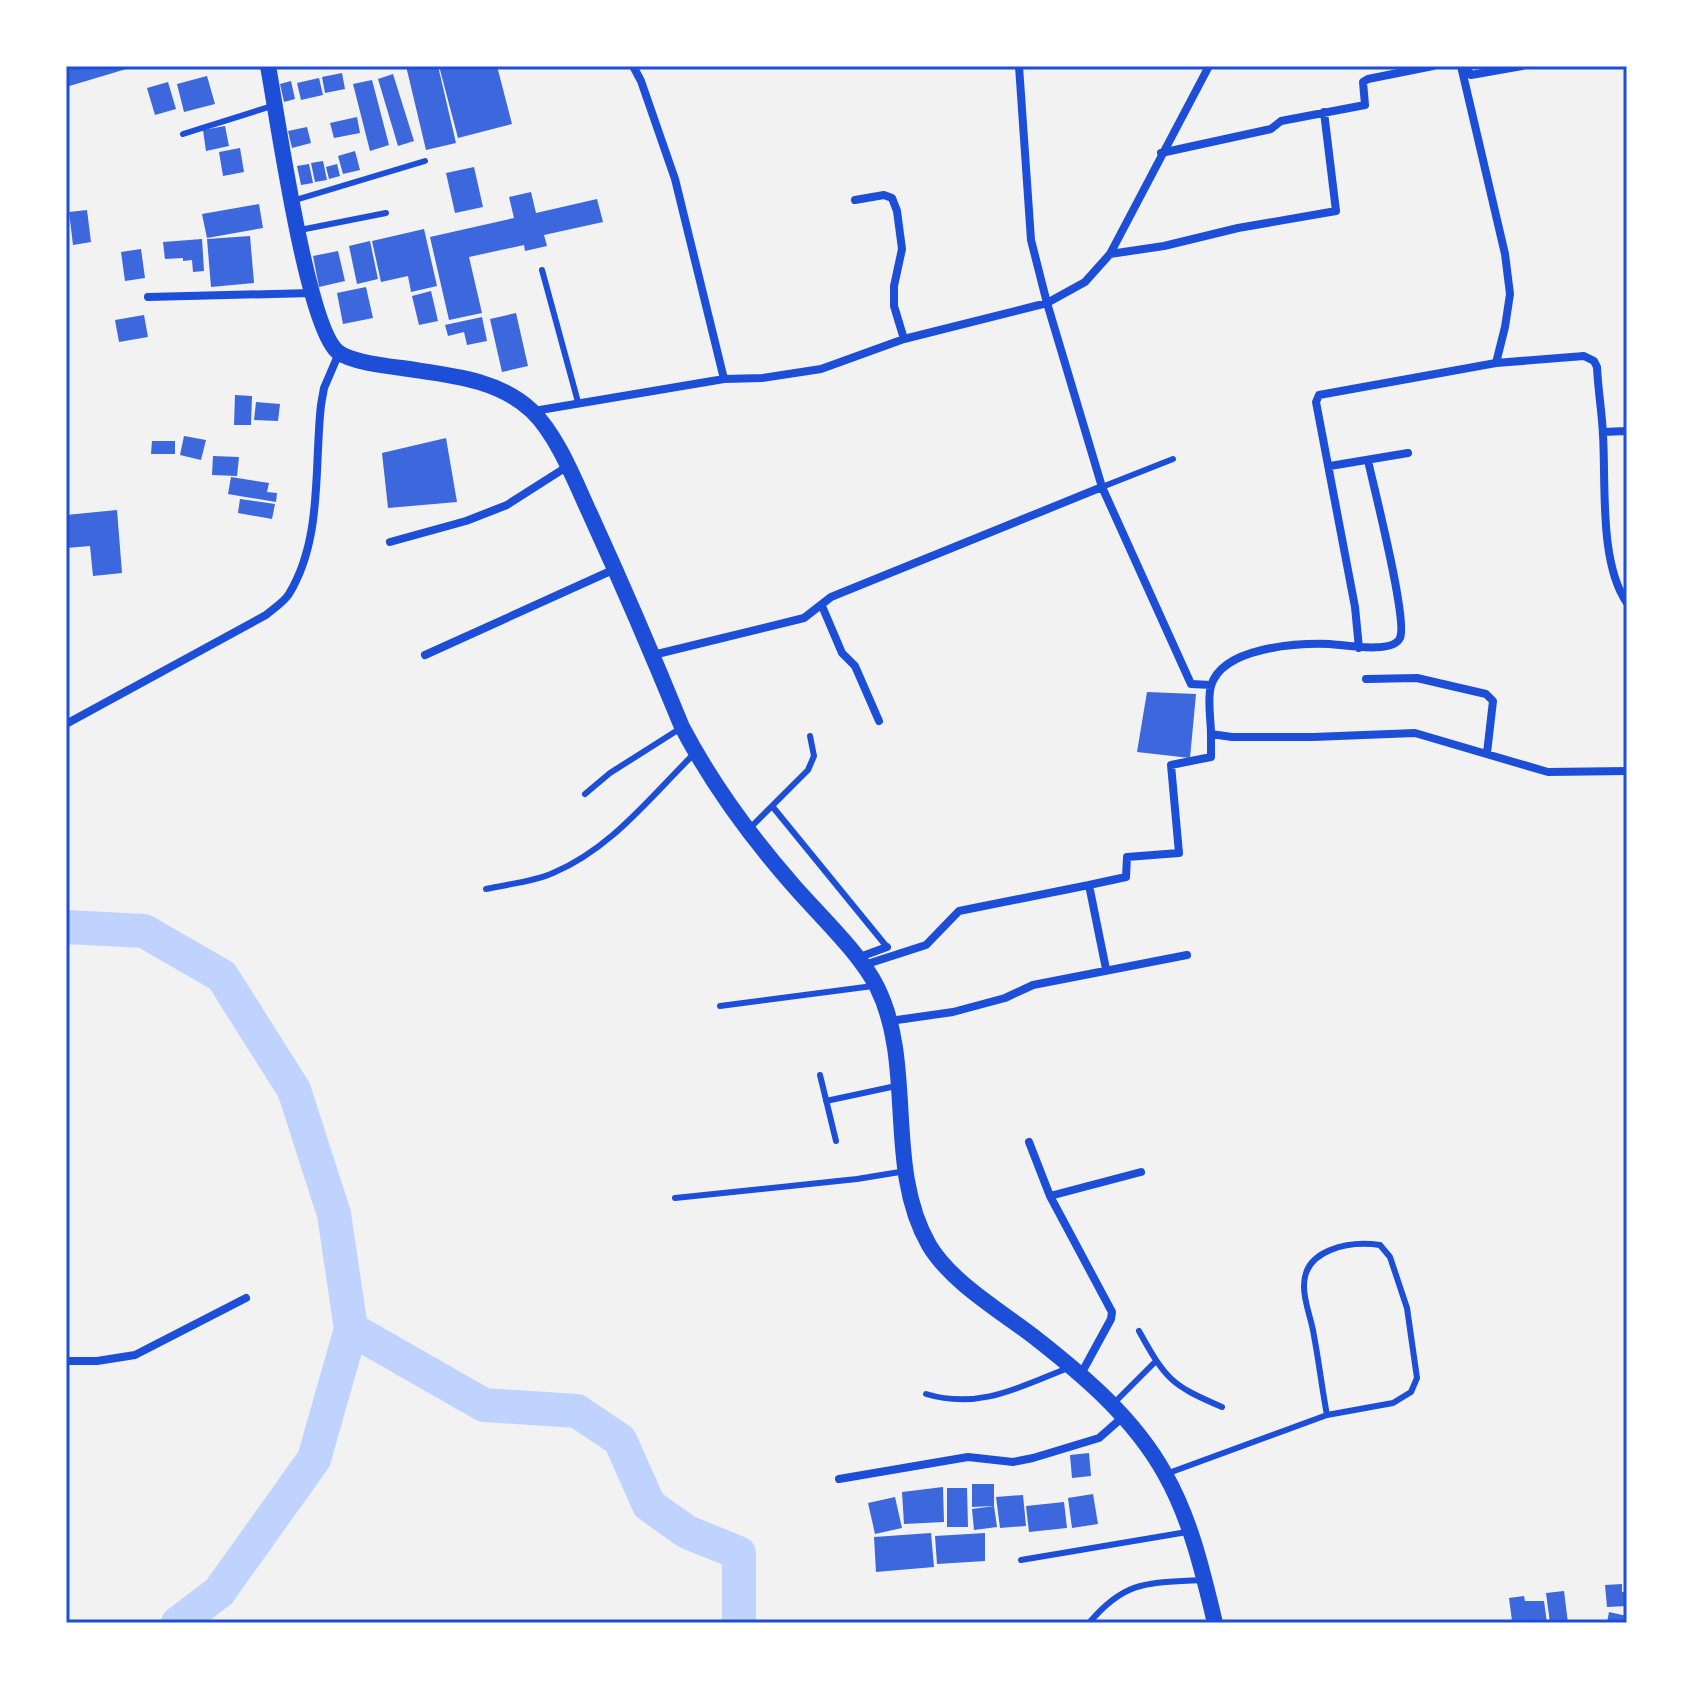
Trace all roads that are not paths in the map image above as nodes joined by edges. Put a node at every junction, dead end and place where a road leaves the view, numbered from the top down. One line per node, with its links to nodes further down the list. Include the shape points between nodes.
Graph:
1 (268, 66): 8 (main road)
2 (633, 66): 25 (street, via 675,179)
3 (1019, 66): 21 (street, via 1031,240)
4 (1209, 66): 11 (street)
5 (1433, 66): 9 (street, via 1368,79 1363,82 1365,105)
6 (1463, 66): 7 (street, via 1471,75); 24 (street, via 1510,294)
7 (1522, 66)
8 (275, 105): 10 (lane); 14 (main road)
9 (1324, 112): 11 (street); 17 (street, via 1336,211)
10 (183, 134)
11 (1161, 153): 17 (street)
12 (425, 161): 14 (lane)
13 (855, 200): 22 (street, via 884,195 892,198 897,211 902,249 894,306)
14 (292, 201): 16 (main road)
15 (386, 213): 16 (lane)
16 (298, 230): 19 (main road)
17 (1110, 254): 21 (street, via 1085,282)
18 (542, 270): 26 (lane)
19 (312, 293): 20 (street); 23 (main road, via 328,341)
20 (148, 297)
21 (1047, 303): 22 (street); 35 (street)
22 (904, 339): 25 (street, via 821,369)
23 (339, 353): 27 (main road, via 476,380); 46 (street, via 321,405 313,525 288,596 266,615)
24 (1496, 363): 29 (street, via 1584,356 1594,361); 34 (street, via 1319,395 1316,402)
25 (724, 379): 26 (street)
26 (578, 402): 27 (street)
27 (533, 411): 33 (main road)
28 (1627, 431): 29 (street)
29 (1603, 432): 38 (street, via 1607,537 1619,592)
30 (1408, 453): 34 (street)
31 (1173, 459): 35 (lane)
32 (1369, 465): 40 (street, via 1401,636 1392,646)
33 (568, 466): 36 (street, via 507,505); 37 (main road)
34 (1330, 466): 40 (street)
35 (1102, 487): 39 (street, via 831,597); 44 (street, via 1191,684)
36 (390, 542)
37 (616, 569): 41 (street); 42 (main road)
38 (1627, 603)
39 (822, 606): 42 (street, via 804,618); 45 (street)
40 (1359, 648): 44 (street, via 1330,644 1255,652 1223,666)
41 (425, 655)
42 (653, 655): 47 (main road)
43 (1366, 679): 51 (street, via 1417,678 1486,694 1493,701)
44 (1211, 685): 48 (street)
45 (879, 721)
46 (66, 724)
47 (682, 727): 50 (main road); 53 (lane)
48 (1211, 734): 51 (street, via 1415,733); 56 (street, via 1211,757 1171,765 1179,853 1127,857 1126,877)
49 (810, 736): 54 (lane, via 814,756 808,770)
50 (695, 752): 55 (main road); 57 (lane, via 592,853 551,874)
51 (1487, 753): 52 (street, via 1548,772)
52 (1627, 771)
53 (585, 794)
54 (772, 806): 55 (lane); 58 (lane)
55 (748, 830): 60 (main road)
56 (1089, 885): 60 (street, via 959,911 926,945); 61 (street)
57 (486, 889)
58 (887, 947): 60 (street)
59 (1187, 955): 61 (street)
60 (860, 962): 62 (main road)
61 (1106, 969): 64 (street, via 1033,985 953,1012)
62 (877, 986): 63 (lane); 64 (main road)
63 (720, 1006)
64 (890, 1021): 66 (main road)
65 (820, 1075): 67 (lane)
66 (897, 1085): 67 (lane); 70 (main road)
67 (826, 1101): 68 (lane)
68 (836, 1141)
69 (1029, 1142): 72 (street)
70 (906, 1171): 73 (lane); 78 (main road, via 913,1208 944,1267)
71 (1141, 1172): 72 (street)
72 (1050, 1196): 78 (street, via 1112,1312)
73 (675, 1198)
74 (246, 1298): 76 (street, via 135,1355)
75 (1139, 1331): 77 (lane)
76 (66, 1361)
77 (1156, 1361): 80 (lane, via 1183,1391); 81 (lane)
78 (1076, 1370): 79 (lane, via 987,1397 958,1401); 81 (main road)
79 (926, 1394)
80 (1222, 1407)
81 (1118, 1411): 83 (main road); 84 (street, via 1099,1438 1033,1458 1013,1462 968,1457)
82 (1327, 1415): 82 (lane, via 1304,1285 1311,1264 1330,1249 1358,1242 1380,1245 1390,1257 1407,1308 1417,1378 1411,1392 1393,1403); 83 (lane)
83 (1165, 1474): 85 (main road)
84 (839, 1479)
85 (1191, 1532): 86 (lane); 87 (main road)
86 (1021, 1560)
87 (1204, 1580): 88 (lane, via 1134,1586 1106,1602); 89 (main road)
88 (1089, 1623)
89 (1215, 1623)

